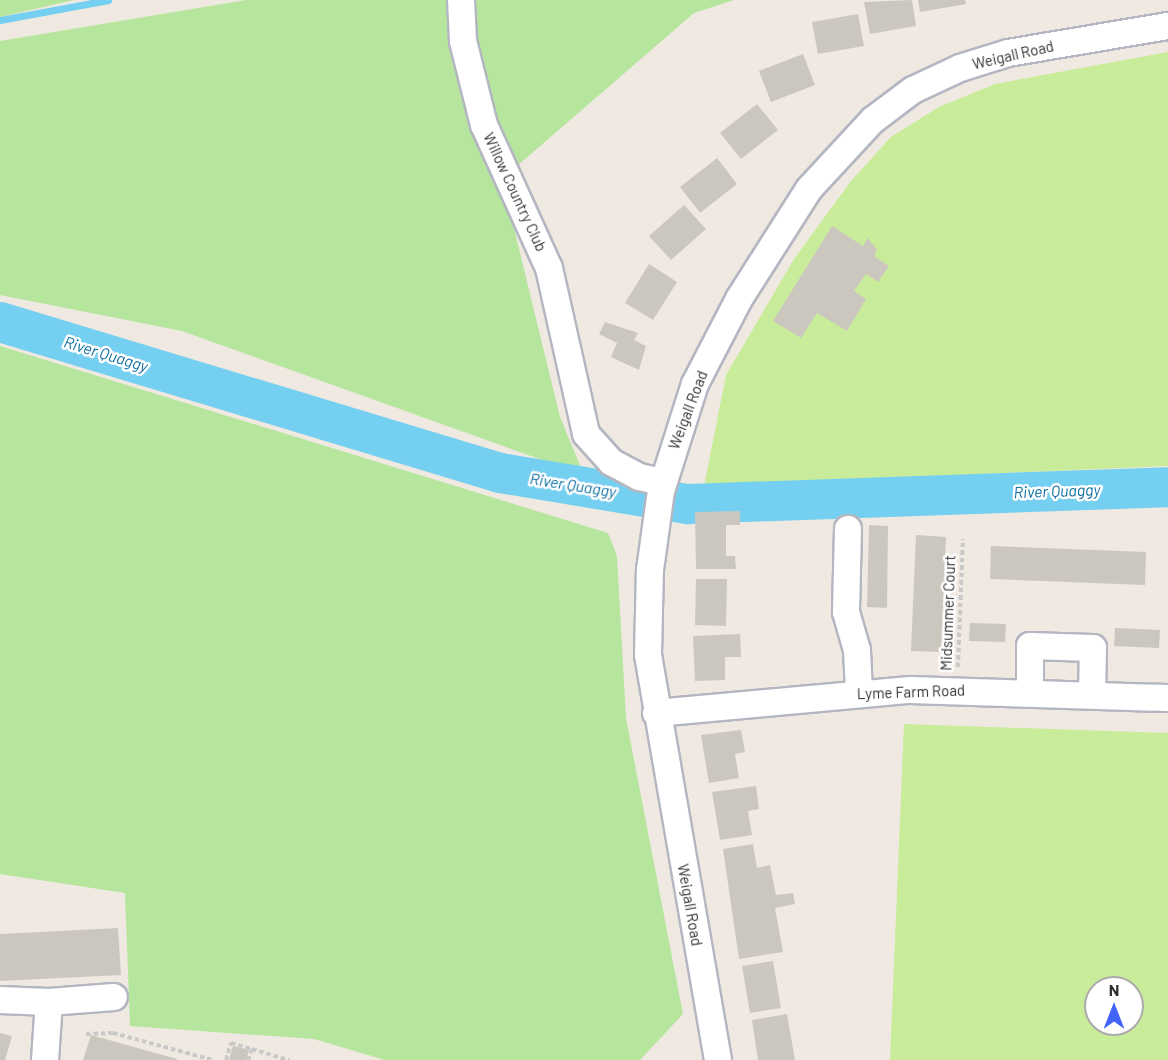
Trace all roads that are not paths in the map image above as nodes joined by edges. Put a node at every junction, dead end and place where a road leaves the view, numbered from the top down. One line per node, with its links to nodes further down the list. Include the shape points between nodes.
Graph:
1 (461, 0): 3 (street, Willow Country Club, via 463,41 481,116 549,268 586,434 611,462)
2 (1168, 26): 3 (street, Weigall Road, via 1008,53 960,68 913,90 873,120 809,189 739,299 695,384)
3 (661, 494): 9 (street, Weigall Road, via 647,612)
4 (848, 529): 6 (street, via 846,612 856,650)
5 (1029, 691): 6 (street, Lyme Farm Road); 7 (street, Lyme Farm Road); 7 (street, via 1030,646 1093,648)
6 (859, 693): 9 (street, Lyme Farm Road)
7 (1092, 693): 8 (street, Lyme Farm Road)
8 (1168, 698)
9 (656, 713): 14 (street, Weigall Road)
10 (114, 997): 12 (street)
11 (0, 1000): 12 (street)
12 (49, 1002): 13 (street)
13 (45, 1060)
14 (718, 1060)

